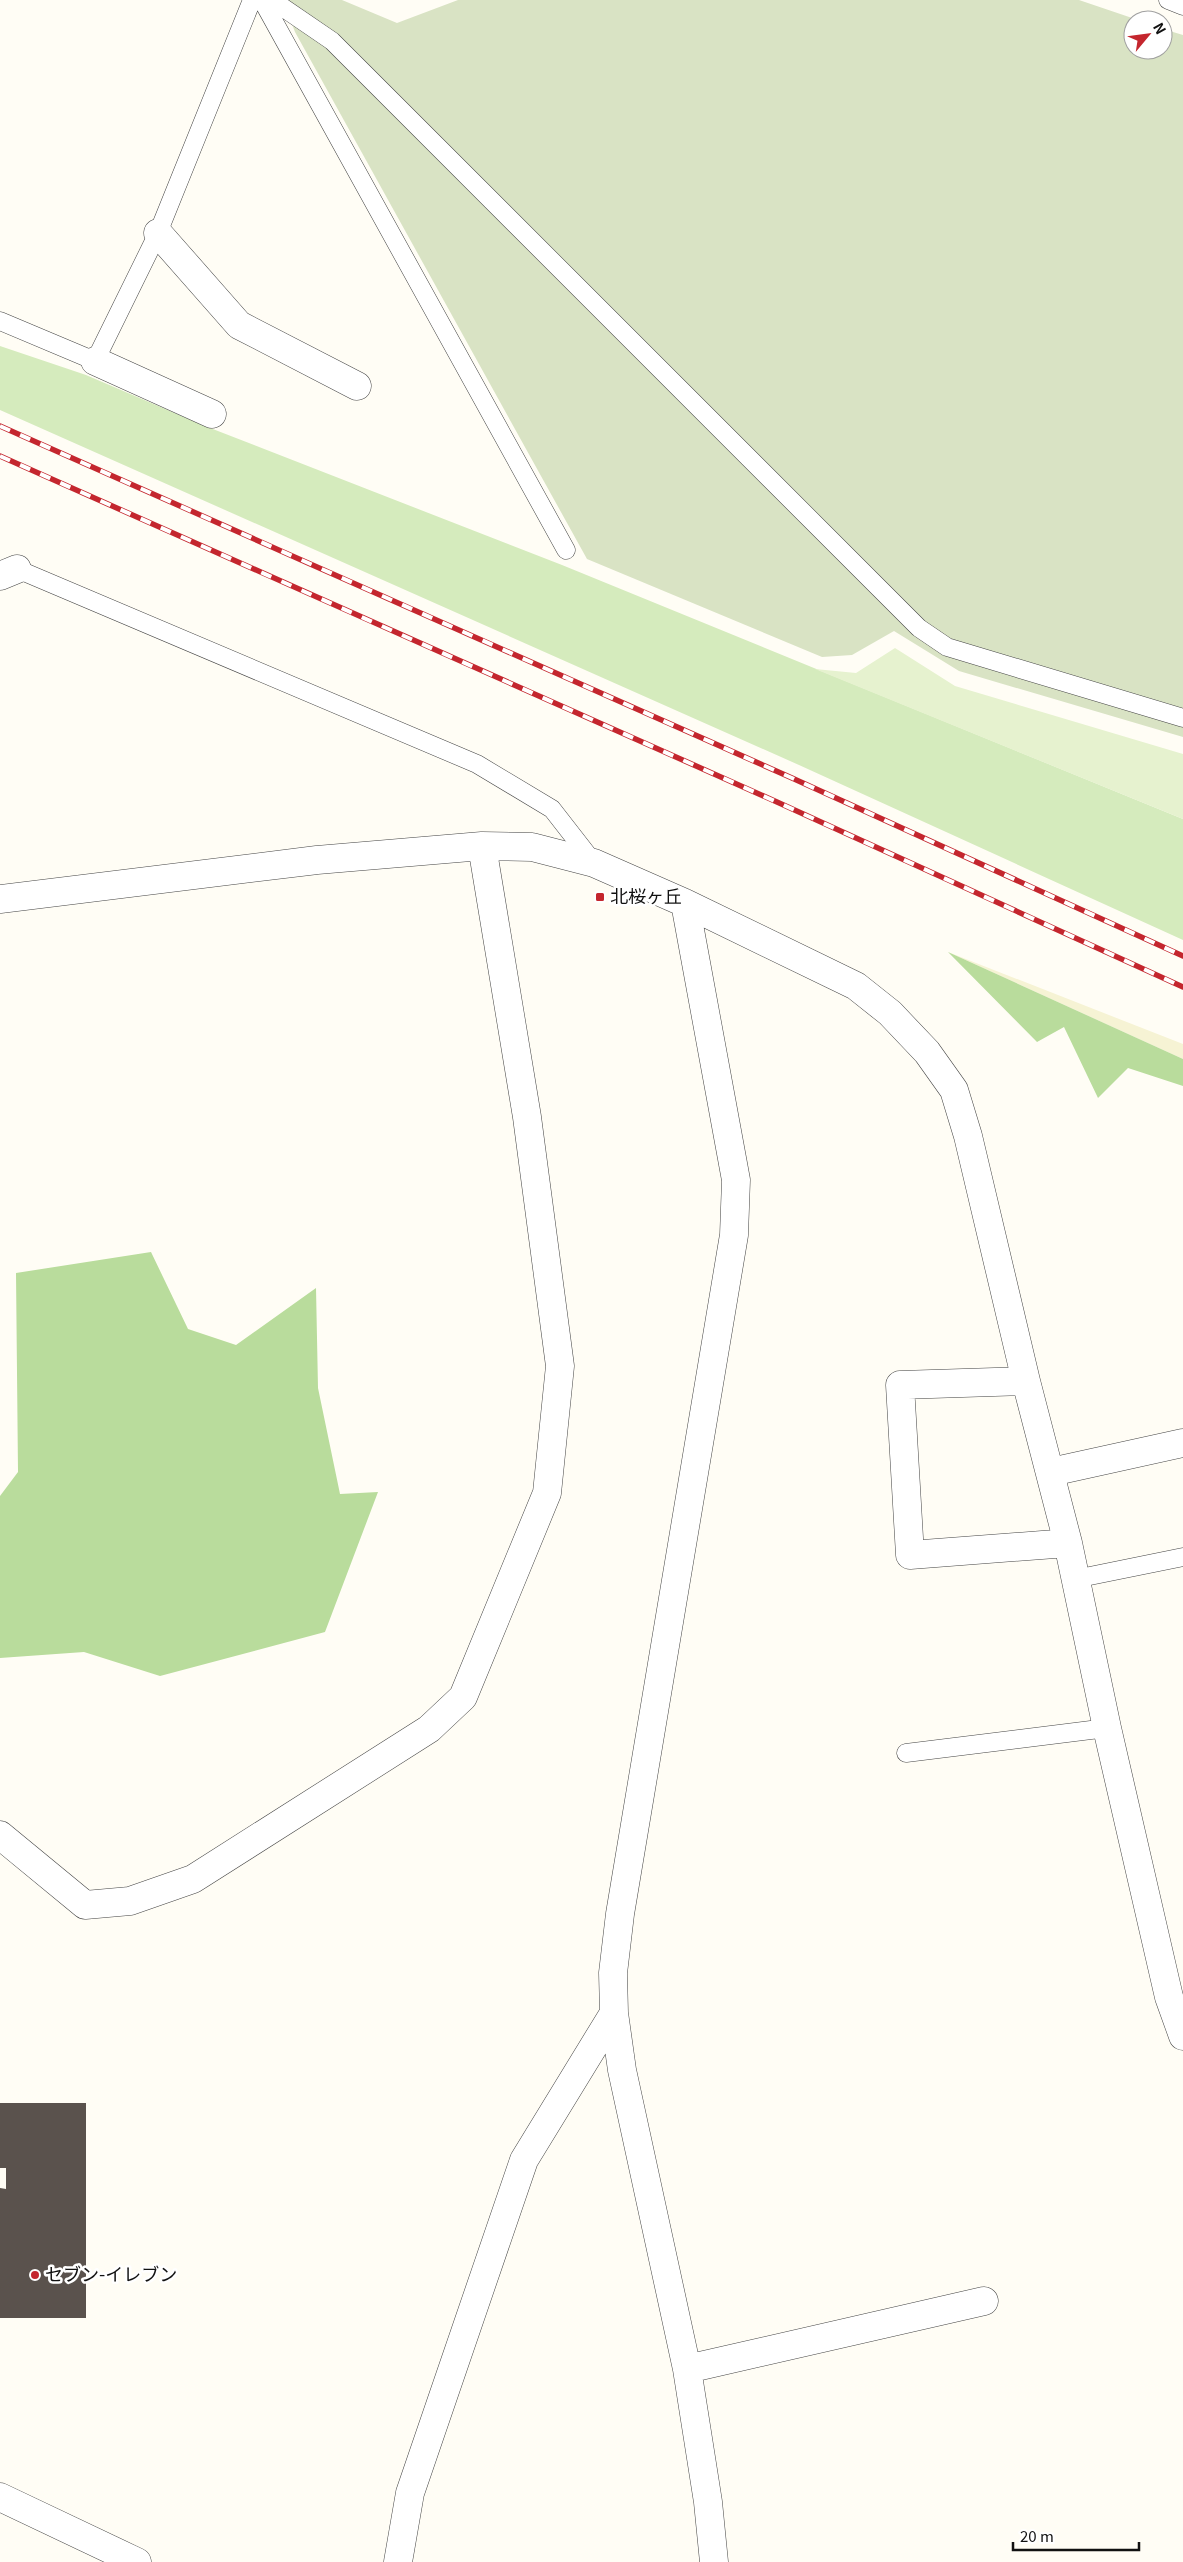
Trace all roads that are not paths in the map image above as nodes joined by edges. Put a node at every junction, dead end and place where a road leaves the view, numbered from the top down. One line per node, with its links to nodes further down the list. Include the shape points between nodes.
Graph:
1 (252, 0): 6 (lane)
2 (262, 0): 11 (lane)
3 (272, 0): 13 (lane, via 332,41 919,628 947,647)
4 (1168, 0): 5 (lane)
5 (1183, 6)
6 (158, 233): 8 (lane); 9 (street, via 239,325)
7 (0, 321): 8 (lane)
8 (95, 361): 10 (street)
9 (357, 386)
10 (212, 414)
11 (566, 550)
12 (8, 572): 15 (lane, via 477,764 552,809)
13 (1183, 718)
14 (482, 846): 15 (street, via 532,847); 16 (street, via 317,860); 26 (street, via 527,1117 560,1366 547,1493 463,1697 429,1729 193,1879 130,1901 85,1905)
15 (594, 863): 17 (street)
16 (0, 899)
17 (686, 903): 18 (street, via 856,986 890,1013 927,1052 954,1090 968,1136); 27 (street, via 736,1180 734,1235 620,1914 613,1973)
18 (1026, 1381): 20 (street); 21 (street, via 900,1385 910,1555)
19 (1183, 1442): 20 (street)
20 (1052, 1472): 21 (street)
21 (1068, 1543): 23 (street)
22 (1183, 1556): 23 (lane)
23 (1075, 1580): 24 (street)
24 (1108, 1728): 25 (lane); 28 (street, via 1169,1997)
25 (906, 1753)
26 (0, 1835)
27 (614, 2013): 30 (street, via 622,2070); 33 (street, via 524,2160 410,2493)
28 (1183, 2036)
29 (984, 2301): 30 (street)
30 (688, 2369): 34 (street)
31 (0, 2497): 32 (street)
32 (137, 2562)
33 (398, 2562)
34 (714, 2562)

